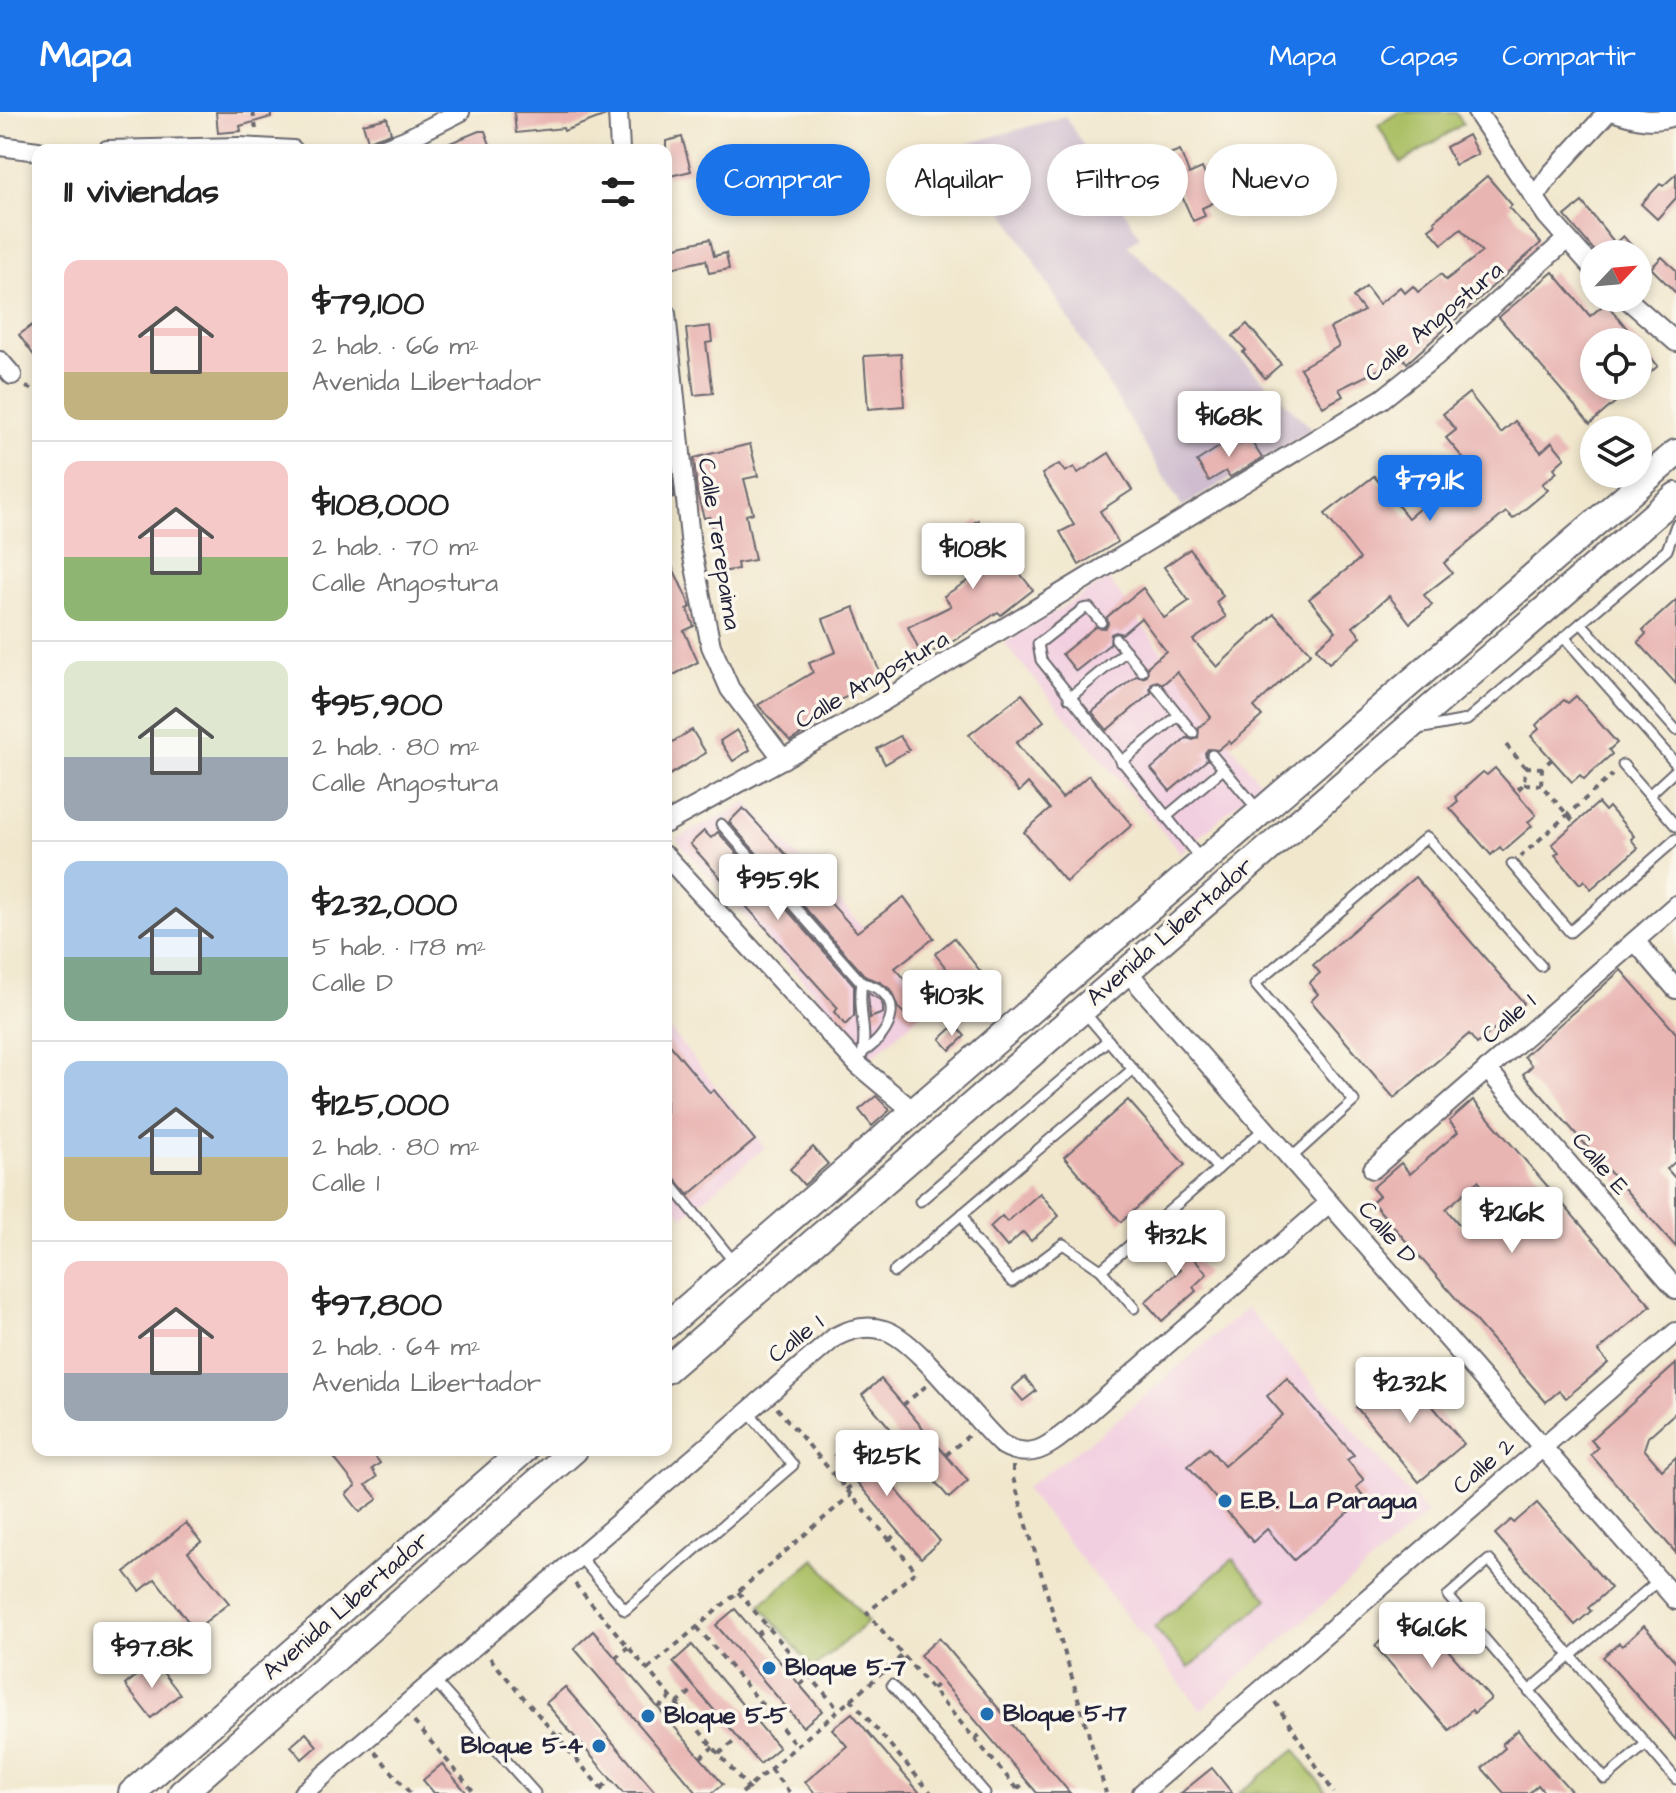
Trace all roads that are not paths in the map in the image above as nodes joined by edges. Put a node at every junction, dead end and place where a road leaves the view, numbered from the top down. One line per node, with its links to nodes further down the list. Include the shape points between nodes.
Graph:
1 (460, 112): 7 (street)
2 (618, 112): 8 (street)
3 (1477, 112): 11 (street)
4 (1608, 112): 11 (street)
5 (1615, 112): 6 (street, via 1636,119)
6 (1676, 115)
7 (395, 144)
8 (620, 144)
9 (0, 146): 10 (street)
10 (32, 150)
11 (1535, 197): 12 (street)
12 (1566, 240): 13 (street); 33 (street, Calle Angostura, via 1382,399)
13 (1580, 254)
14 (1642, 312): 15 (street)
15 (1676, 342)
16 (672, 370): 33 (street, Calle Terepaima, via 691,547 711,646 730,689)
17 (1676, 453): 40 (main road, Avenida Libertador)
18 (1676, 496): 30 (main road, Avenida Libertador)
19 (1676, 525): 21 (lane, via 1667,550)
20 (1101, 622): 27 (lane, via 1089,608 1083,609 1038,644 1041,660)
21 (1581, 623): 22 (lane); 29 (lane)
22 (1564, 637): 30 (lane, via 1467,720); 35 (lane)
23 (1116, 639): 24 (lane)
24 (1126, 651): 25 (lane); 27 (lane)
25 (1142, 671)
26 (1157, 688): 28 (lane)
27 (1069, 698): 34 (lane)
28 (1179, 715): 31 (lane); 34 (lane)
29 (1676, 730)
30 (1403, 732): 53 (main road, Avenida Libertador)
31 (1193, 733)
32 (1212, 755): 37 (lane)
33 (783, 759): 42 (street, Calle Angostura)
34 (1121, 762): 41 (lane)
35 (1676, 764)
36 (1623, 765): 39 (lane)
37 (1223, 769): 40 (lane); 41 (lane)
38 (1676, 770): 39 (lane)
39 (1649, 795): 44 (lane)
40 (1259, 812): 46 (main road, Avenida Libertador)
41 (1166, 817): 46 (lane)
42 (672, 820)
43 (721, 824): 54 (lane)
44 (1676, 826)
45 (1676, 839): 48 (lane, via 1570,932)
46 (1202, 861): 51 (main road, Avenida Libertador)
47 (672, 862): 58 (street)
48 (1512, 864)
49 (1676, 905): 50 (street, Calle 1)
50 (1635, 941): 55 (street); 60 (street, Calle 1)
51 (1105, 945): 53 (main road); 61 (main road, Avenida Libertador)
52 (1541, 966): 63 (lane, via 1427,837 1255,984 1354,1101)
53 (1126, 970): 56 (main road, Avenida Libertador); 62 (street, Calle D)
54 (862, 983): 58 (lane); 58 (lane, via 881,992 892,1013 883,1036)
55 (1676, 989)
56 (1082, 1009): 57 (lane); 77 (main road, Avenida Libertador)
57 (1108, 1040): 59 (lane); 67 (lane)
58 (860, 1058): 61 (street)
59 (1133, 1069): 64 (lane); 69 (lane)
60 (1487, 1069): 65 (street, Calle 1); 73 (street, Calle E)
61 (913, 1111): 70 (main road, Avenida Libertador)
62 (1264, 1129): 63 (street, Calle D); 64 (lane)
63 (1290, 1159): 68 (street, Calle D)
64 (1218, 1169): 71 (lane)
65 (1373, 1169)
66 (672, 1185): 70 (lane)
67 (920, 1201)
68 (1329, 1203): 78 (street, Calle 1, via 1059,1438 1031,1452 1001,1444 896,1335 884,1330 845,1332 826,1343); 79 (street, Calle D)
69 (963, 1213): 71 (lane, via 972,1237 1012,1282 1063,1244); 72 (lane)
70 (736, 1265): 75 (main road, Avenida Libertador)
71 (1101, 1270): 74 (lane)
72 (894, 1272)
73 (1676, 1289)
74 (1134, 1308)
75 (672, 1321)
76 (1676, 1332): 79 (street, Calle 2)
77 (672, 1365)
78 (747, 1410): 82 (street, Calle 1); 82 (lane, via 793,1465 625,1610)
79 (1543, 1447): 83 (street, Calle D); 96 (street, Calle 2)
80 (517, 1456): 91 (main road, Avenida Libertador)
81 (567, 1456): 92 (main road, Avenida Libertador)
82 (578, 1555): 86 (street, Calle 1)
83 (1659, 1580): 84 (street, Calle D); 85 (lane)
84 (1676, 1600)
85 (1571, 1656): 88 (lane); 88 (lane, via 1489,1560 1448,1596); 89 (lane)
86 (433, 1679): 93 (street, Calle 1); 94 (lane)
87 (892, 1685): 95 (lane)
88 (1529, 1691): 89 (lane, via 1605,1779)
89 (1646, 1744): 90 (lane)
90 (1676, 1779)
91 (132, 1793)
92 (182, 1793)
93 (303, 1793)
94 (535, 1793)
95 (985, 1793)
96 (1142, 1793)

